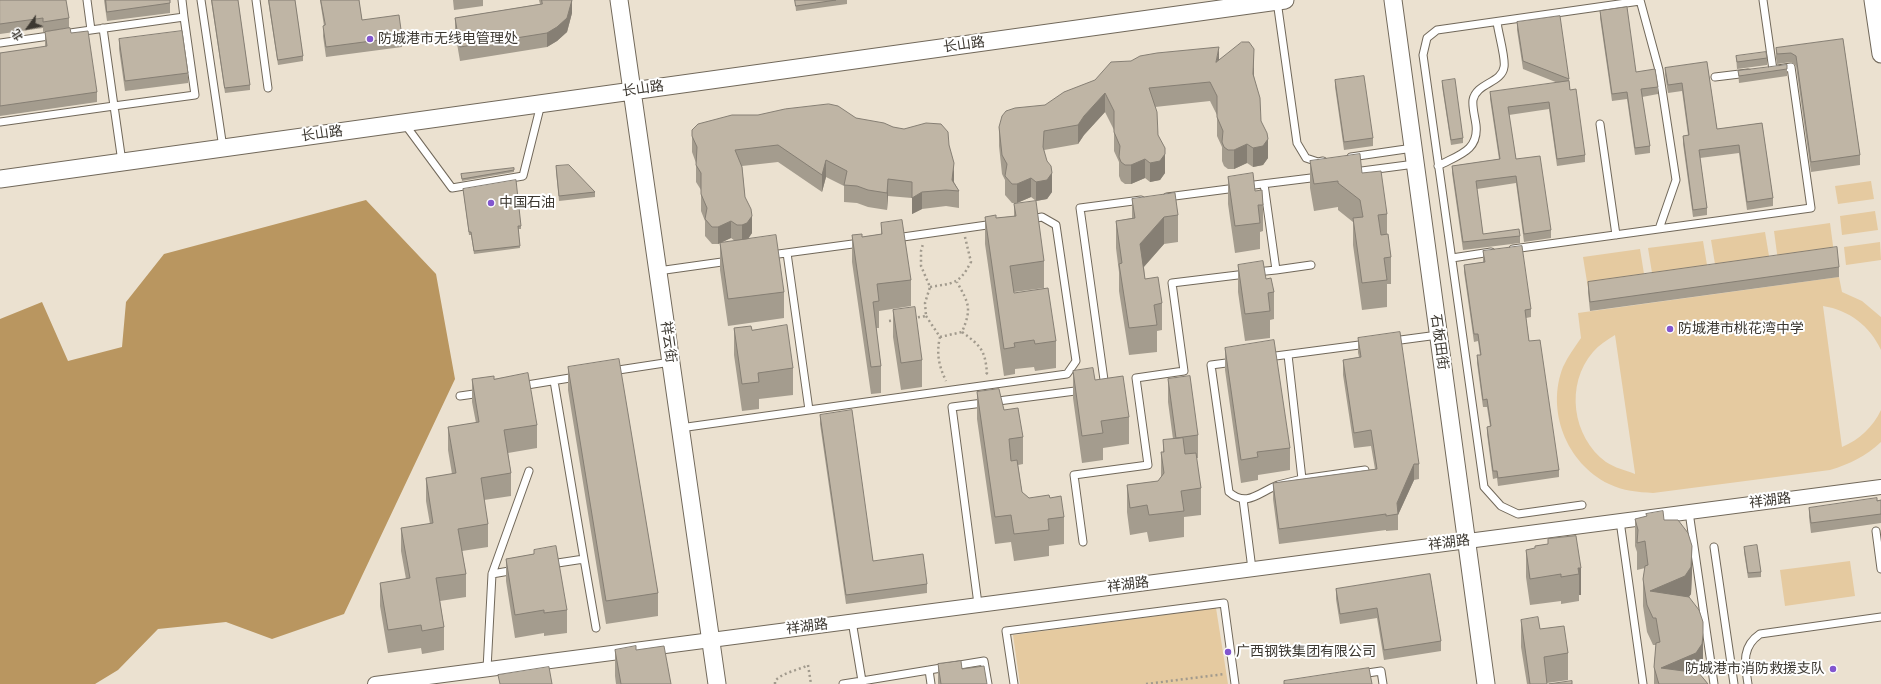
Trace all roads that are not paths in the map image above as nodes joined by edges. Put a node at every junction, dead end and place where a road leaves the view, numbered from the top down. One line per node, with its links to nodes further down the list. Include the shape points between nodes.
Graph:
1 (87, 0): 15 (lane)
2 (182, 0): 12 (lane)
3 (202, 0): 27 (lane)
4 (256, 0): 20 (lane)
5 (619, 0): 21 (street, 祥云街)
6 (1392, 0): 28 (street, 石板田街)
7 (1763, 0): 18 (lane)
8 (1874, 0): 11 (main road); 17 (street)
9 (1281, 1): 21 (street, 长山路); 30 (lane, via 1297,142 1306,158 1318,162)
10 (1640, 1): 13 (lane); 39 (lane, via 1659,70 1676,180)
11 (1881, 12)
12 (184, 17): 14 (lane); 23 (lane, via 195,95)
13 (1497, 22): 32 (lane, via 1504,67 1501,75 1479,90 1473,100 1477,134 1475,143 1468,150); 32 (lane, via 1437,30 1427,38 1423,55)
14 (103, 28): 15 (lane); 23 (lane)
15 (91, 30): 16 (lane)
16 (0, 43)
17 (1881, 54)
18 (1766, 70): 19 (lane); 39 (lane, via 1791,67 1811,208)
19 (1715, 78)
20 (268, 88)
21 (632, 91): 22 (street, 长山路); 51 (street, 祥云街)
22 (541, 104): 25 (street, 长山路); 25 (lane, via 523,176 452,188)
23 (114, 106): 24 (lane); 31 (lane)
24 (0, 122)
25 (404, 122): 27 (street, 长山路)
26 (1600, 124): 40 (lane)
27 (223, 148): 31 (street, 长山路)
28 (1414, 156): 29 (lane); 33 (lane); 52 (street, 石板田街)
29 (1342, 158)
30 (1334, 159)
31 (122, 162): 35 (street, 长山路)
32 (1438, 166): 47 (lane)
33 (1347, 173)
34 (1324, 176): 36 (lane)
35 (0, 179)
36 (1264, 184): 50 (lane); 85 (lane, via 1080,208 1105,387 952,407)
37 (1020, 220): 65 (lane, via 1042,217 1056,225 1076,361 1067,374)
38 (998, 224): 41 (lane)
39 (1659, 229): 40 (lane)
40 (1616, 235): 43 (lane)
41 (887, 239)
42 (872, 241): 45 (lane)
43 (1506, 250)
44 (1498, 251): 47 (lane)
45 (787, 253): 46 (lane); 65 (lane)
46 (764, 256)
47 (1452, 258): 72 (lane, via 1484,487 1501,506 1518,514)
48 (734, 260): 51 (lane)
49 (1311, 265): 50 (lane)
50 (1276, 270): 77 (lane, via 1172,284 1184,371 1136,378 1148,465 1074,475)
51 (658, 271): 58 (street, 祥云街)
52 (1438, 335): 53 (lane); 76 (street, 石板田街)
53 (1383, 342)
54 (1375, 343): 55 (lane)
55 (1288, 355): 56 (lane); 69 (lane)
56 (1257, 359)
57 (1242, 361): 71 (lane, via 1211,365 1229,492)
58 (671, 362): 59 (lane); 66 (street, 祥云街)
59 (601, 373)
60 (586, 376): 61 (lane)
61 (554, 381): 62 (lane); 79 (lane)
62 (515, 387)
63 (492, 391): 64 (lane)
64 (460, 396)
65 (809, 410): 66 (lane)
66 (680, 428): 89 (street, 祥云街)
67 (1365, 470): 69 (lane)
68 (529, 471): 84 (lane)
69 (1302, 479): 71 (lane, via 1278,485 1253,498)
70 (1881, 487): 73 (street, 祥湖路)
71 (1243, 500): 82 (lane)
72 (1582, 505)
73 (1689, 512): 74 (street, 祥湖路); 104 (lane)
74 (1620, 521): 76 (street, 祥湖路); 103 (lane)
75 (1876, 531): 83 (lane)
76 (1466, 541): 82 (street, 祥湖路); 102 (street, 石板田街)
77 (1083, 542)
78 (1714, 547): 105 (lane)
79 (584, 559): 80 (lane); 88 (lane)
80 (546, 565)
81 (522, 569): 84 (lane)
82 (1252, 569): 85 (street, 祥湖路)
83 (1881, 569)
84 (492, 574): 90 (lane)
85 (978, 604): 87 (street, 祥湖路)
86 (1881, 617): 106 (lane, via 1760,634 1750,643 1744,657)
87 (852, 621): 89 (street, 祥湖路); 93 (lane)
88 (596, 628)
89 (711, 639): 90 (street, 祥湖路); 95 (street, 祥云街)
90 (487, 669): 94 (street, 祥湖路)
91 (929, 670): 93 (lane); 97 (lane); 98 (lane, via 984,661)
92 (1352, 676): 101 (lane, via 1381,671)
93 (862, 681): 96 (lane)
94 (375, 684)
95 (717, 684)
96 (843, 684)
97 (932, 684)
98 (988, 684)
99 (1014, 684): 100 (lane, via 1006,631 1224,603)
100 (1235, 684)
101 (1383, 684)
102 (1486, 684)
103 (1643, 684)
104 (1714, 684)
105 (1734, 684)
106 (1748, 684)

